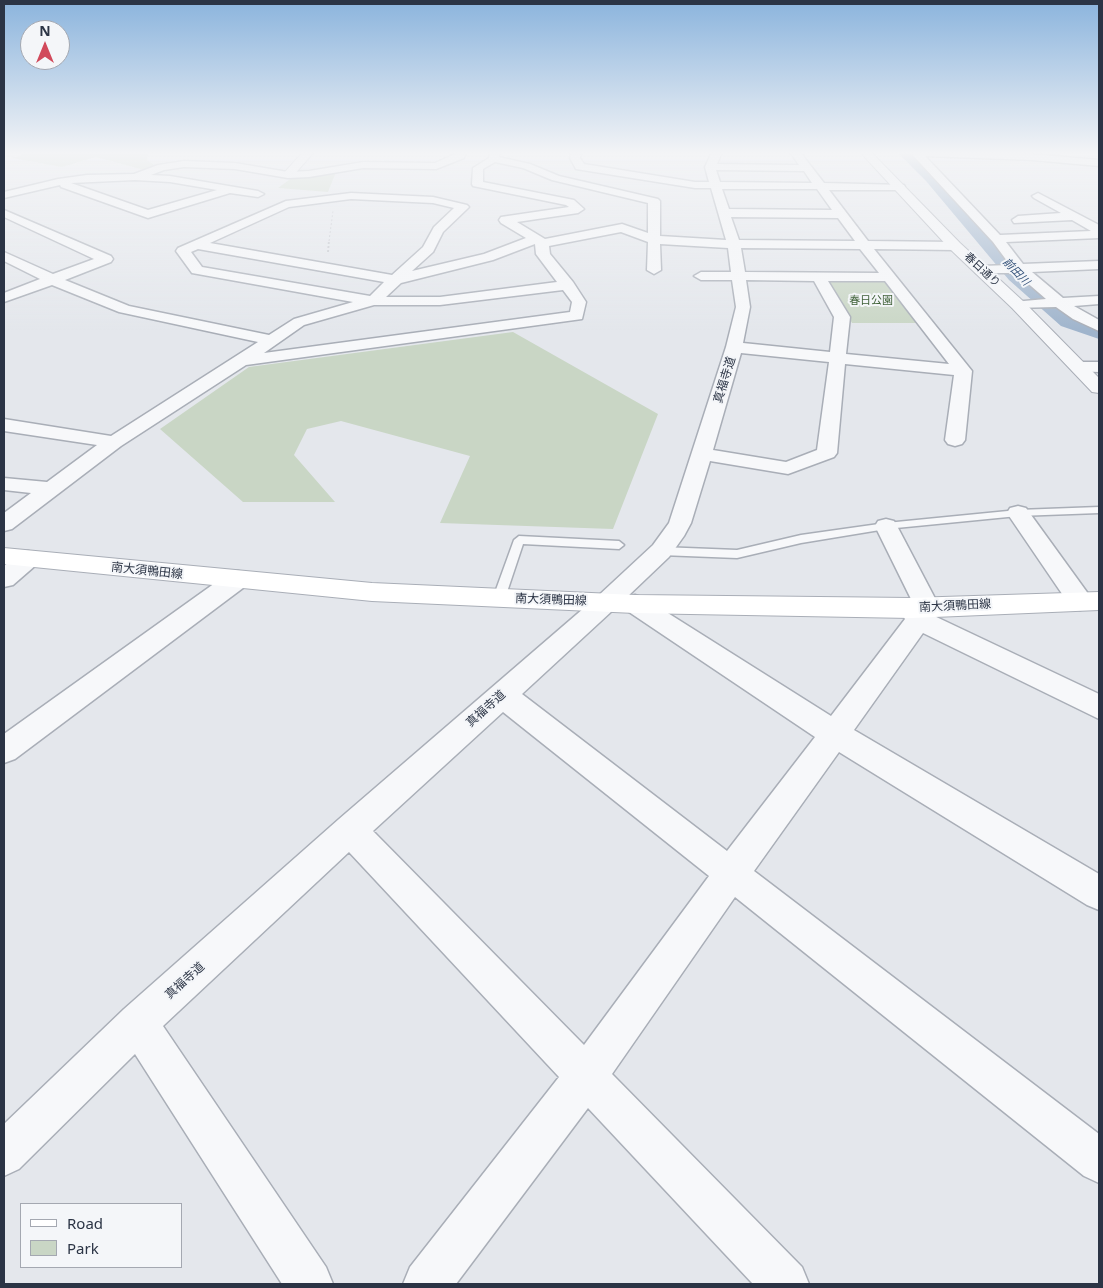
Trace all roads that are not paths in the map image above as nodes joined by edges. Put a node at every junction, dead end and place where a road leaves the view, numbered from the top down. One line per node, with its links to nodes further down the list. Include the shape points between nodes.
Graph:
1 (268, 212): 13 (street)
2 (457, 212): 33 (street, via 438,230 428,248)
3 (557, 212): 18 (street, via 504,220)
4 (654, 212): 17 (street)
5 (923, 212): 22 (street, 春日通り)
6 (975, 212): 16 (street)
7 (1067, 212): 12 (street)
8 (4, 213): 32 (street, via 106,259)
9 (725, 213): 11 (street); 19 (street, 真福寺道)
10 (231, 214): 13 (street)
11 (842, 214): 21 (street)
12 (1074, 216): 14 (street); 15 (street)
13 (251, 220): 20 (street)
14 (1018, 220)
15 (1099, 232): 16 (street)
16 (998, 239): 25 (street)
17 (654, 240): 18 (street, via 622,228); 19 (street); 26 (street)
18 (540, 241): 33 (street, via 488,258); 34 (street, via 543,254)
19 (734, 244): 21 (street); 29 (street, 真福寺道)
20 (197, 245): 33 (street); 36 (street, via 183,251 197,270)
21 (864, 245): 22 (street); 31 (street)
22 (955, 246): 27 (street, 春日通り)
23 (4, 256): 32 (street)
24 (1099, 264): 25 (street)
25 (1020, 269): 27 (street); 38 (street)
26 (654, 270)
27 (981, 270): 39 (street, 春日通り)
28 (701, 276): 29 (street)
29 (738, 278): 30 (street); 42 (street, 真福寺道, via 743,307)
30 (819, 278): 31 (street); 43 (street, via 842,317)
31 (890, 278): 47 (street)
32 (53, 280): 35 (street); 41 (street, via 124,309)
33 (394, 280): 36 (street)
34 (568, 285): 36 (street, via 440,301); 44 (street, via 579,302 577,316)
35 (4, 298)
36 (373, 300): 41 (street, via 299,322)
37 (1099, 300): 38 (street)
38 (1059, 302): 39 (street); 40 (street)
39 (1018, 305): 45 (street, 春日通り)
40 (1099, 326)
41 (272, 340): 44 (street)
42 (734, 347): 43 (street); 52 (street, 真福寺道)
43 (837, 358): 47 (street); 52 (street, via 827,453 788,468)
44 (242, 360): 51 (street)
45 (1079, 367): 46 (street); 48 (street, 春日通り)
46 (1099, 367)
47 (963, 371): 50 (street)
48 (1099, 388)
49 (4, 425): 51 (street)
50 (955, 440)
51 (114, 442): 54 (street)
52 (702, 454): 60 (street, 真福寺道, via 680,523)
53 (4, 484): 54 (street)
54 (52, 489): 57 (street)
55 (1099, 510): 56 (lane)
56 (1018, 513): 58 (lane); 65 (street)
57 (4, 524)
58 (886, 526): 60 (lane, via 801,539 736,554); 68 (street)
59 (619, 545): 64 (lane, via 519,540)
60 (661, 551): 66 (street, 真福寺道)
61 (16, 558): 62 (street); 63 (main road, 南大須鴨田線)
62 (4, 579)
63 (238, 580): 64 (main road, 南大須鴨田線, via 372,592); 72 (street)
64 (499, 598): 66 (main road, 南大須鴨田線)
65 (1090, 601): 68 (main road, 南大須鴨田線)
66 (607, 602): 67 (main road, 南大須鴨田線); 69 (street, 真福寺道)
67 (635, 604): 68 (main road, 南大須鴨田線); 71 (street)
68 (919, 612): 70 (street); 71 (street)
69 (502, 695): 73 (street, 真福寺道); 74 (street)
70 (1099, 707)
71 (835, 734): 74 (street); 75 (street)
72 (4, 750)
73 (350, 830): 76 (street, 真福寺道); 77 (street)
74 (731, 874): 77 (street); 79 (street)
75 (1099, 893)
76 (138, 1023): 78 (street, 真福寺道); 80 (street)
77 (586, 1076): 81 (street); 82 (street)
78 (4, 1154)
79 (1099, 1160)
80 (309, 1284)
81 (427, 1284)
82 (785, 1284)

